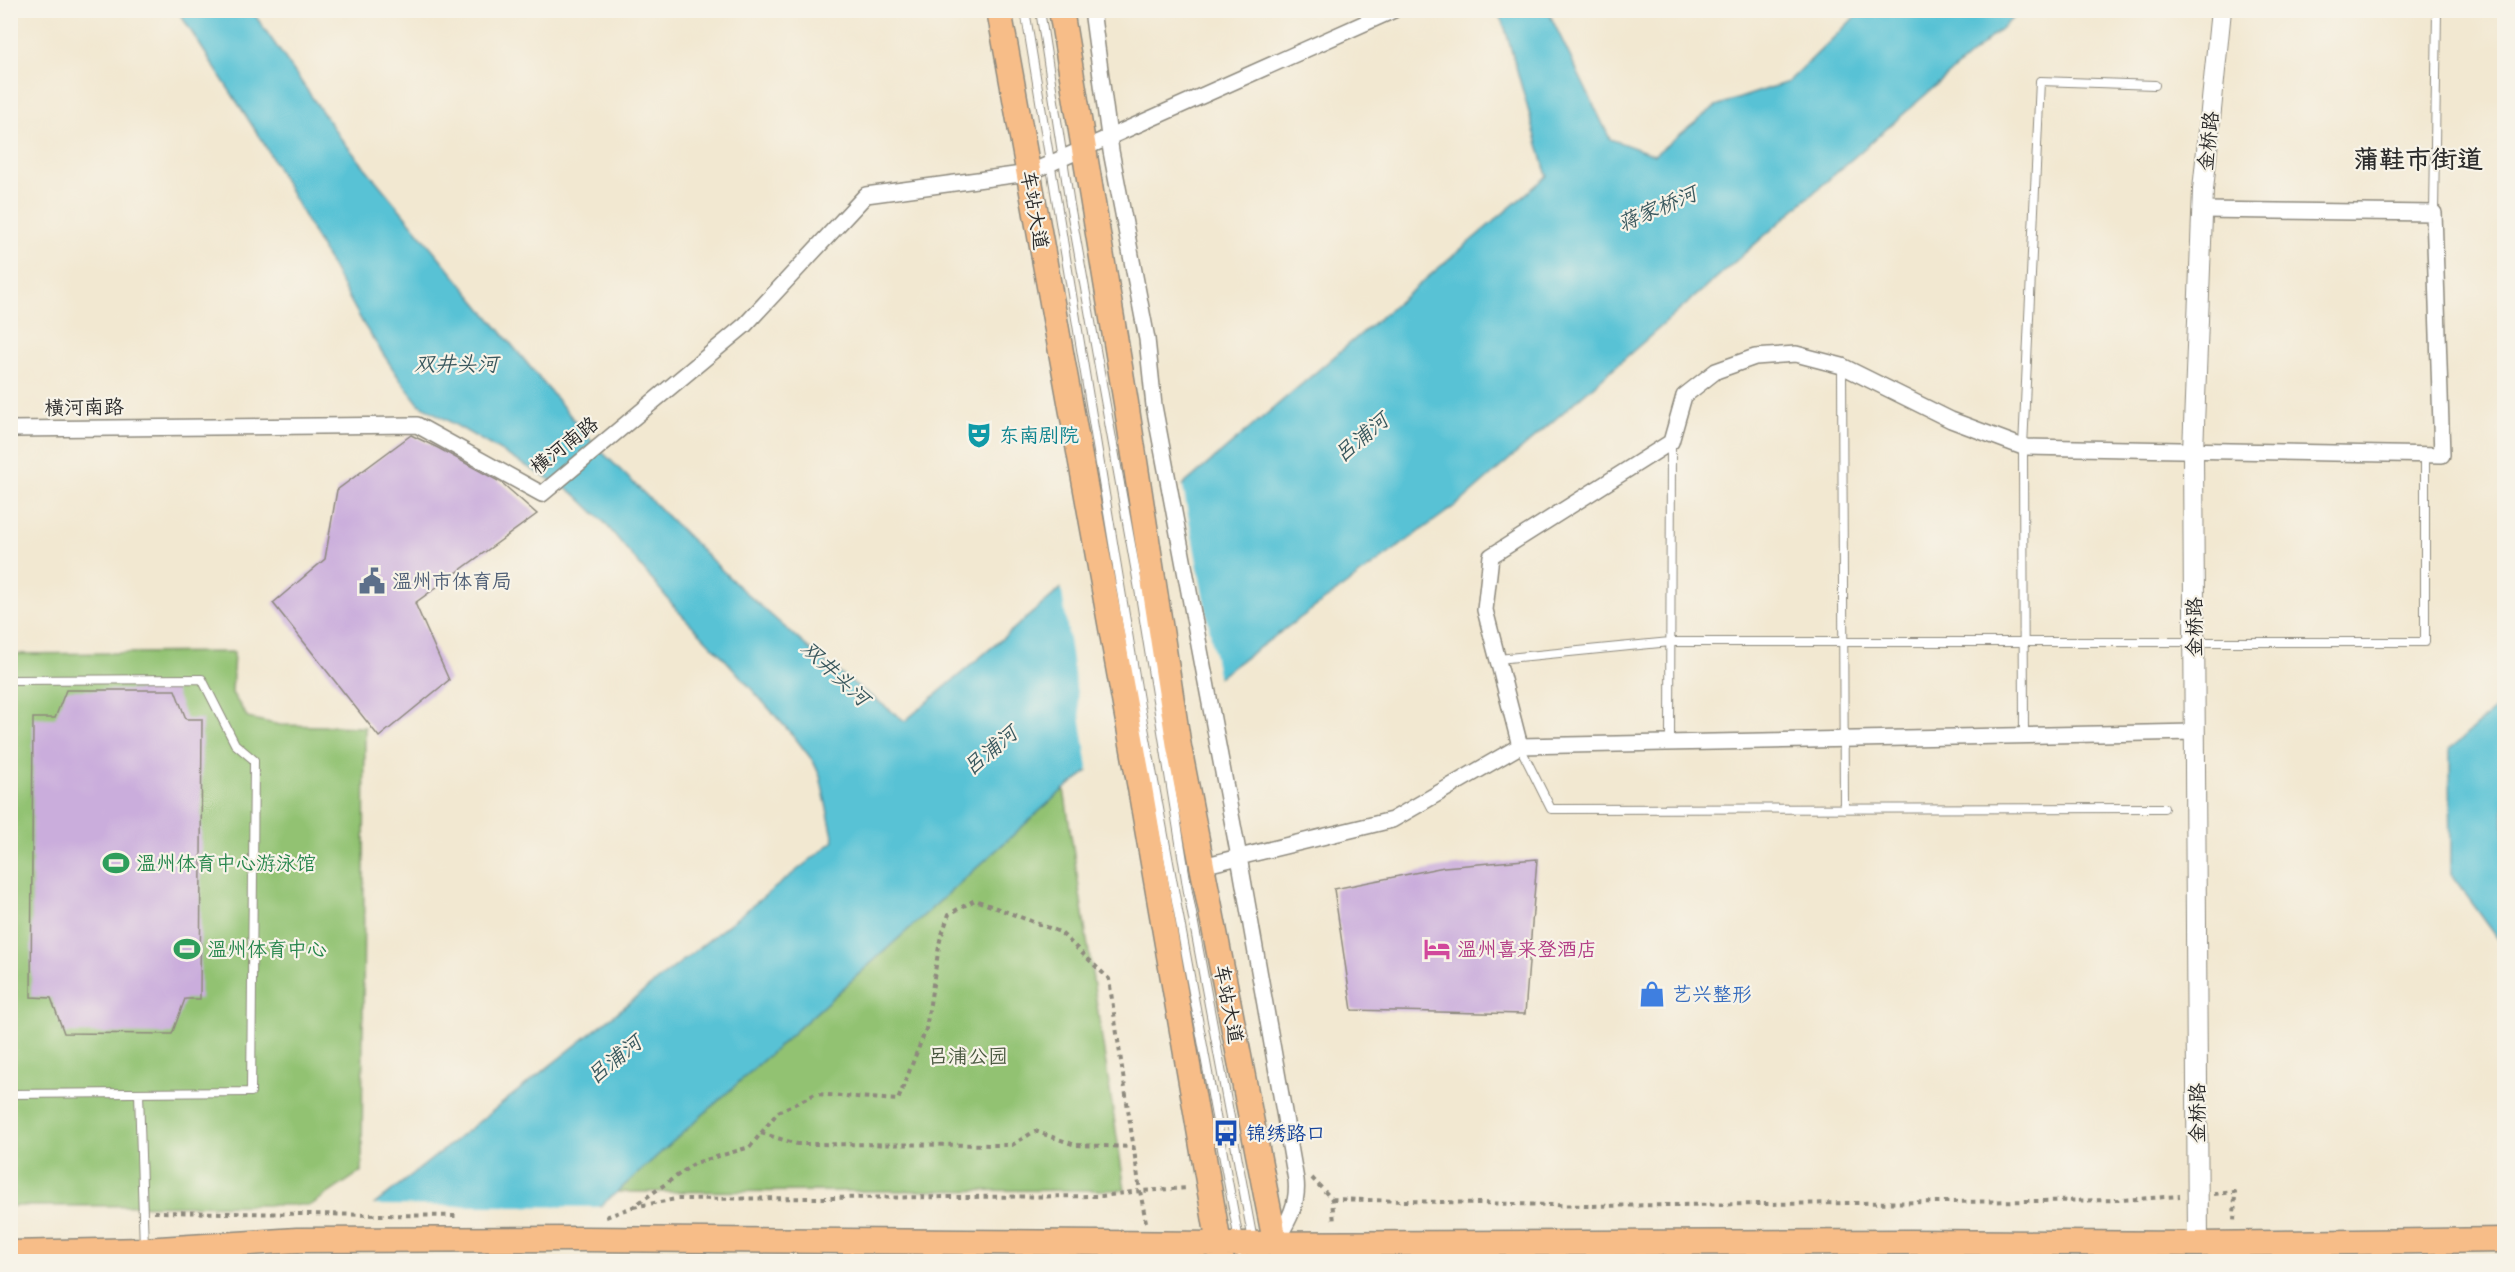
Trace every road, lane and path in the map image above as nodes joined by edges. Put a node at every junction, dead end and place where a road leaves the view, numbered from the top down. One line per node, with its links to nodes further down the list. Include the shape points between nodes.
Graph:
1 (999, 10): 11 (main road, 车站大道)
2 (1025, 10): 11 (lane)
3 (1040, 10): 11 (lane)
4 (1061, 10): 11 (main road, 车站大道)
5 (1092, 10): 10 (street)
6 (1394, 10): 10 (street, 横河南路)
7 (2221, 10): 12 (street, 金桥路)
8 (2437, 10): 13 (lane)
9 (2155, 85): 17 (lane, via 2040,81)
10 (1109, 135): 11 (street, 横河南路); 33 (street, via 1147,339 1154,406)
11 (1056, 160): 15 (street, 横河南路, via 866,195 745,325 542,494 417,425); 34 (main road, 车站大道, via 1126,403 1179,747); 50 (lane, via 1140,595); 50 (lane, via 1140,706); 50 (main road, 车站大道, via 1071,410 1140,788)
12 (2202, 210): 13 (street); 18 (street, 金桥路)
13 (2434, 213): 19 (street, via 2442,455)
14 (1842, 366): 16 (street, via 1796,354 1755,357 1716,371 1684,396); 17 (street, via 1951,420); 20 (lane)
15 (10, 429)
16 (1671, 442): 22 (lane); 24 (street, via 1491,556 1485,610)
17 (2023, 447): 18 (street); 23 (lane)
18 (2193, 451): 19 (street); 21 (street, 金桥路)
19 (2425, 454): 21 (lane, via 2425,642)
20 (1843, 641): 22 (lane); 23 (lane); 28 (lane)
21 (2194, 641): 23 (lane); 26 (street, 金桥路)
22 (1671, 642): 24 (lane); 29 (lane)
23 (2024, 642): 27 (lane)
24 (1498, 659): 30 (street)
25 (10, 680): 35 (lane, via 202,679 235,744 254,760 250,1092)
26 (2195, 732): 27 (street); 48 (street, 金桥路)
27 (2024, 736): 28 (street)
28 (1844, 740): 29 (street); 32 (lane)
29 (1670, 743): 30 (street)
30 (1520, 746): 32 (lane, via 1551,809); 33 (street, via 1392,820)
31 (2164, 808): 32 (lane)
32 (1844, 809)
33 (1239, 857): 34 (street); 50 (street, via 1297,1189 1293,1214)
34 (1202, 866): 50 (main road, 车站大道)
35 (139, 1093): 36 (lane); 43 (lane)
36 (10, 1094)
37 (761, 1133): 38 (path, via 797,1144 1012,1145 1035,1131 1075,1145); 38 (path, via 778,1112 815,1094 898,1100 926,1029 940,940 949,914 975,900 1060,932 1109,979); 42 (path, via 750,1148 695,1163)
38 (1134, 1148): 42 (path, via 1140,1191 1102,1196 676,1199)
39 (2212, 1194): 47 (path, via 2235,1192)
40 (2190, 1195): 41 (path, via 2122,1200 1584,1206)
41 (1332, 1199)
42 (633, 1207): 45 (path)
43 (141, 1212): 44 (path); 49 (lane)
44 (462, 1216)
45 (602, 1218)
46 (2505, 1240): 47 (main road)
47 (2233, 1243): 48 (main road)
48 (2198, 1244): 50 (main road, via 1921,1242)
49 (144, 1250): 50 (main road, via 297,1240 585,1239); 51 (main road)
50 (1249, 1252)
51 (10, 1253)

